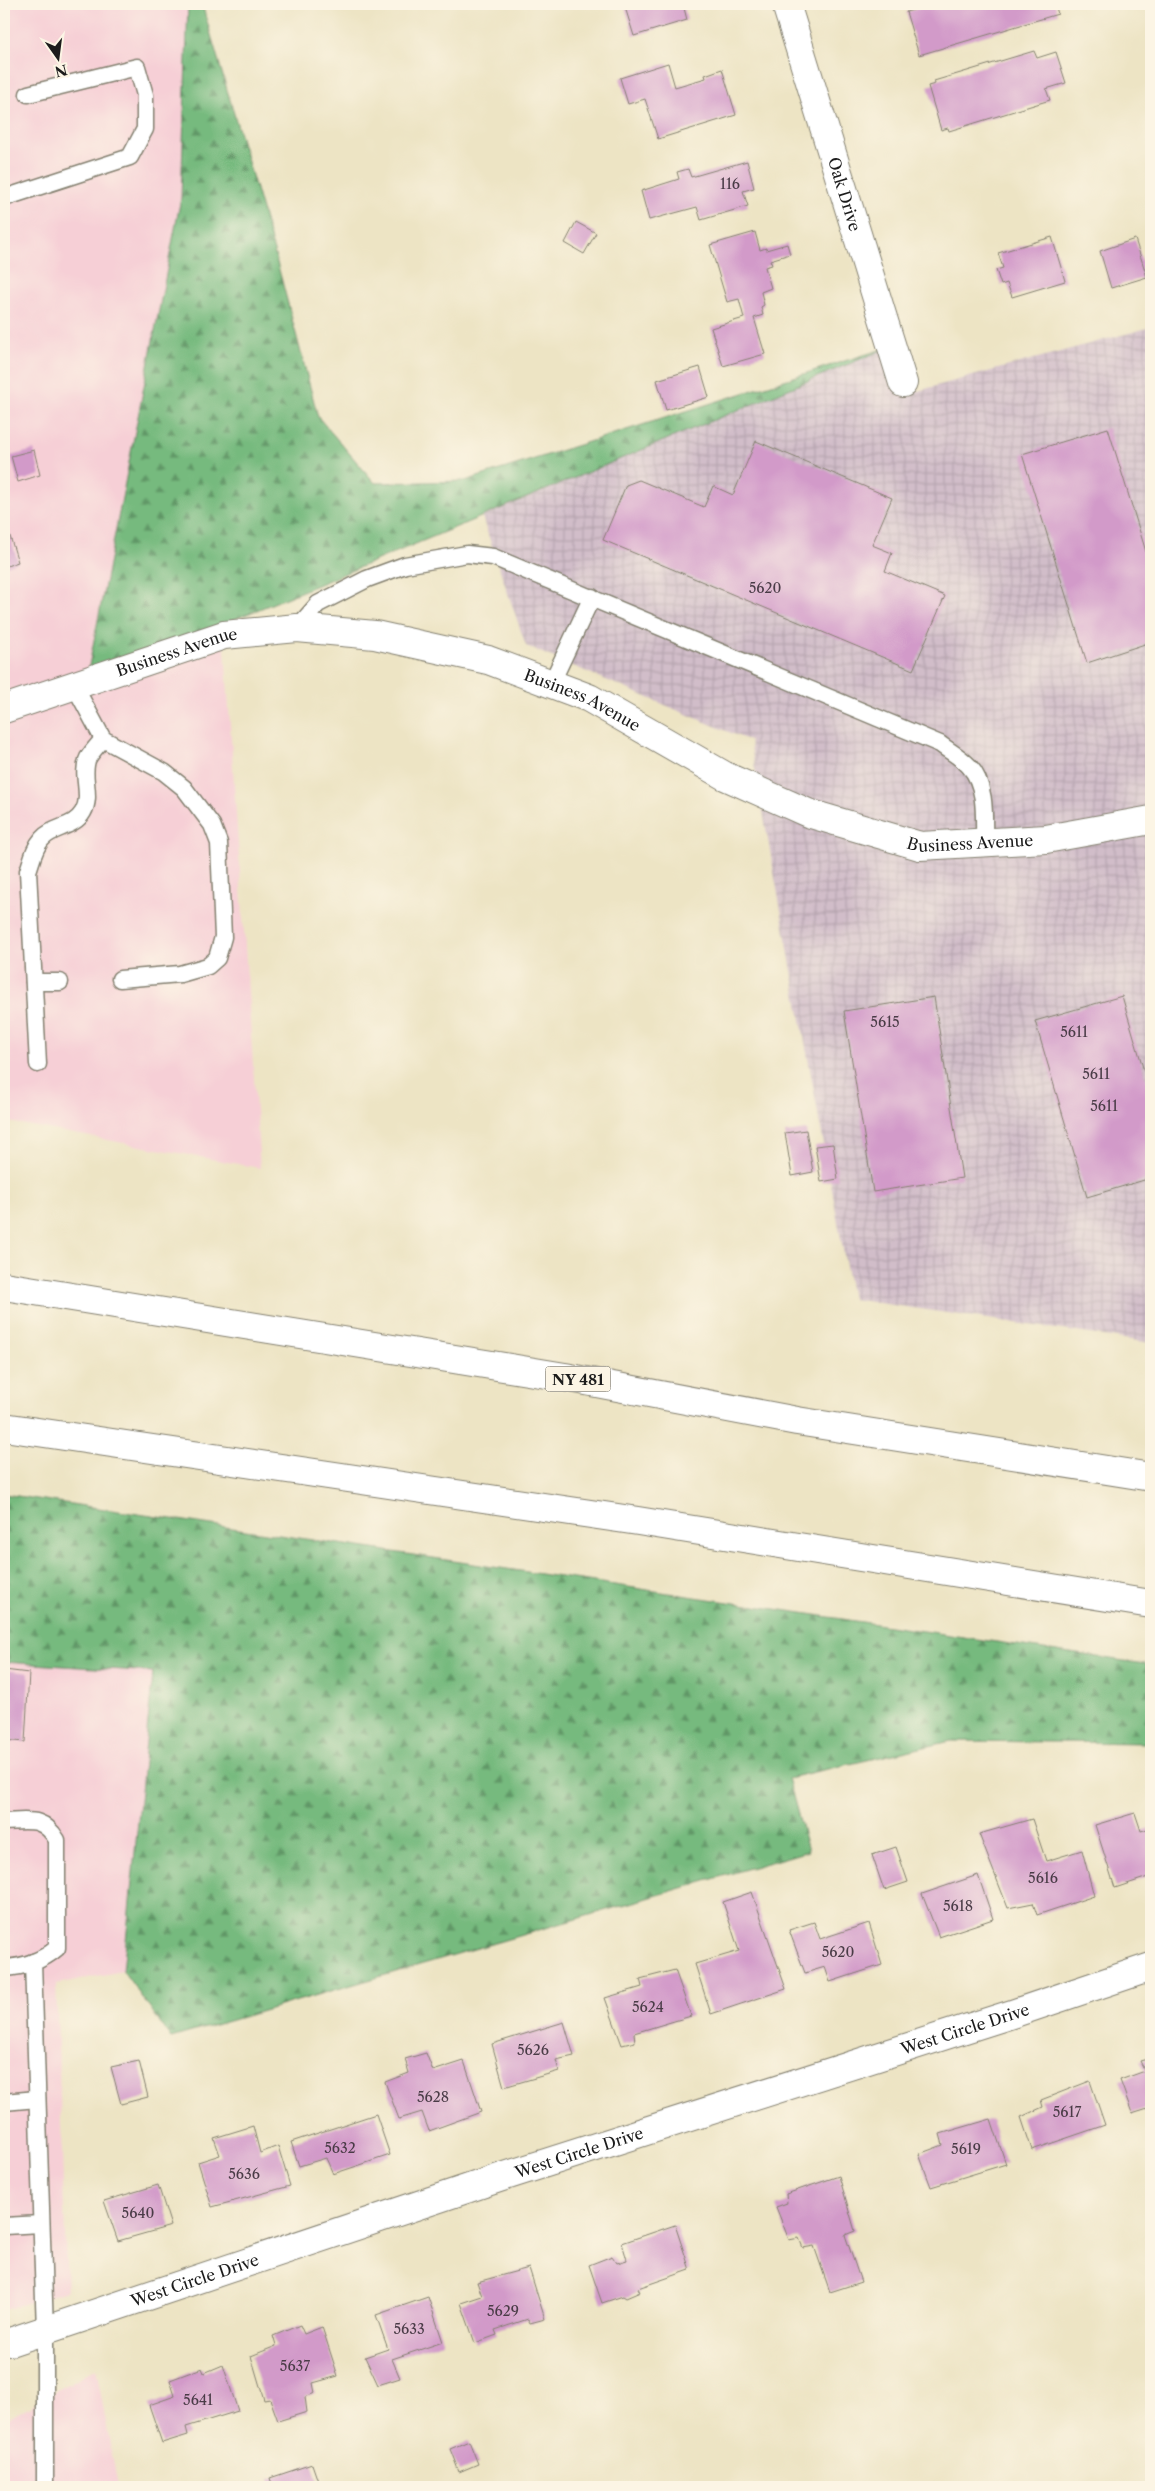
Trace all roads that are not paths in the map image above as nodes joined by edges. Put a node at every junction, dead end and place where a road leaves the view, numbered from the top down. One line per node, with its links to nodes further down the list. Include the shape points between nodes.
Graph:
1 (786, 4): 4 (main road, Oak Drive)
2 (28, 94): 3 (lane, via 137,67 145,95 145,129 130,157)
3 (4, 198)
4 (903, 383)
5 (592, 597): 6 (lane, via 494,556 467,554 405,565 367,579 318,604); 7 (lane); 12 (lane, via 940,744 969,766 977,778 983,802)
6 (297, 628): 7 (main road, Business Avenue, via 375,635 488,660); 8 (main road, Business Avenue, via 224,634)
7 (551, 684): 12 (main road, Business Avenue, via 589,698 725,776 808,813 920,846)
8 (74, 685): 9 (main road, Business Avenue); 10 (lane)
9 (4, 709)
10 (103, 739): 13 (lane, via 164,772 184,788 212,825 218,843 223,937 217,958 208,966 180,974); 14 (lane, via 88,758 84,810 68,827 43,838 34,850 28,871)
11 (1151, 820): 12 (main road, Business Avenue, via 1046,839)
12 (984, 843)
13 (120, 980)
14 (34, 982): 15 (lane); 16 (lane)
15 (60, 982)
16 (38, 1064)
17 (4, 1286): 19 (main road, NY 481, via 565,1377 798,1421)
18 (4, 1427): 20 (main road, via 638,1521)
19 (1151, 1477)
20 (1151, 1604)
21 (4, 1822): 22 (lane, via 37,1821 49,1827 57,1840 57,1948 45,1958)
22 (33, 1962): 24 (lane); 25 (lane)
23 (1151, 1967): 29 (main road, West Circle Drive, via 499,2178)
24 (4, 1968)
25 (37, 2099): 26 (lane); 27 (lane)
26 (4, 2102)
27 (41, 2224): 28 (lane); 29 (lane)
28 (4, 2226)
29 (45, 2330): 30 (main road, West Circle Drive); 31 (lane)
30 (6, 2345)
31 (45, 2487)

